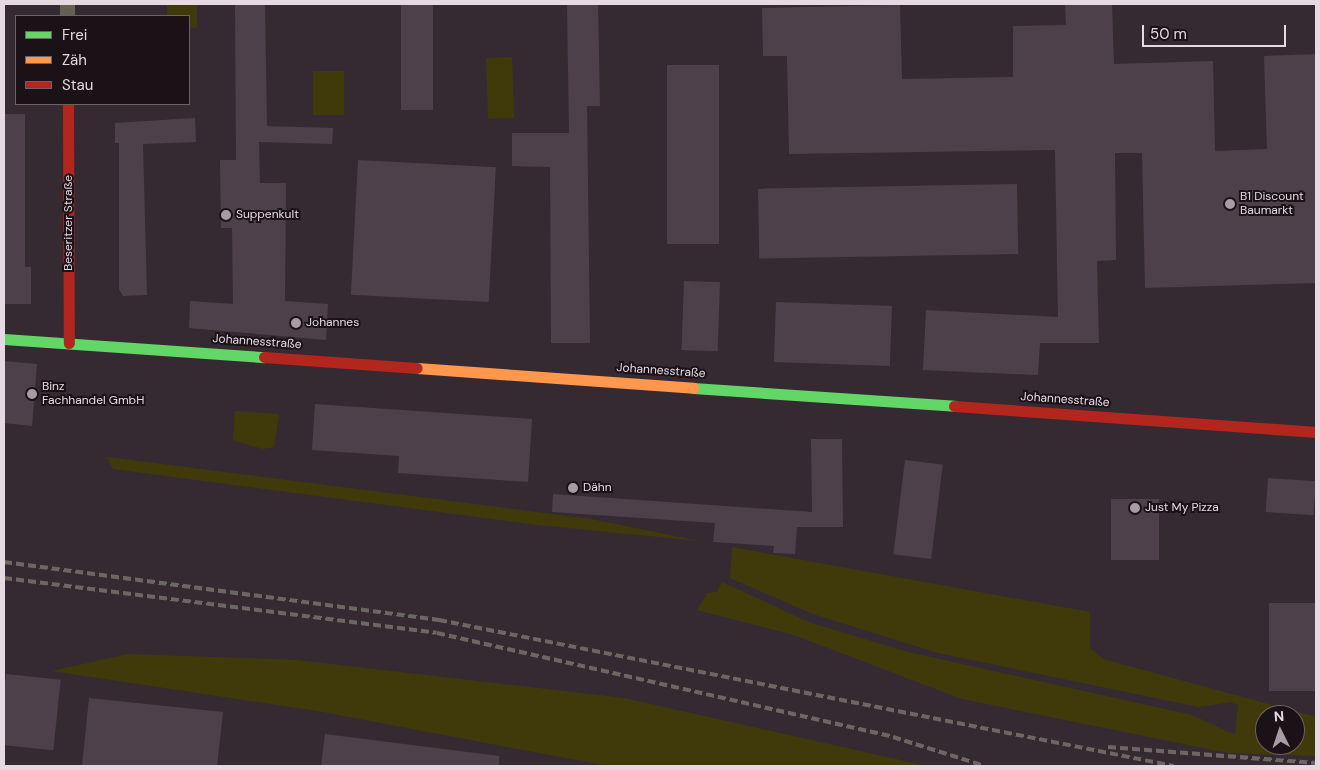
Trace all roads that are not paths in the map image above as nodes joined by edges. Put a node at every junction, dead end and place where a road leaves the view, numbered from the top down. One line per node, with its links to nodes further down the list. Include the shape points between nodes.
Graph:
1 (68, 105): 3 (main road, Beseritzer Straße)
2 (4, 339): 3 (main road, Johannesstraße)
3 (69, 343): 4 (main road, Johannesstraße)
4 (1316, 432)

